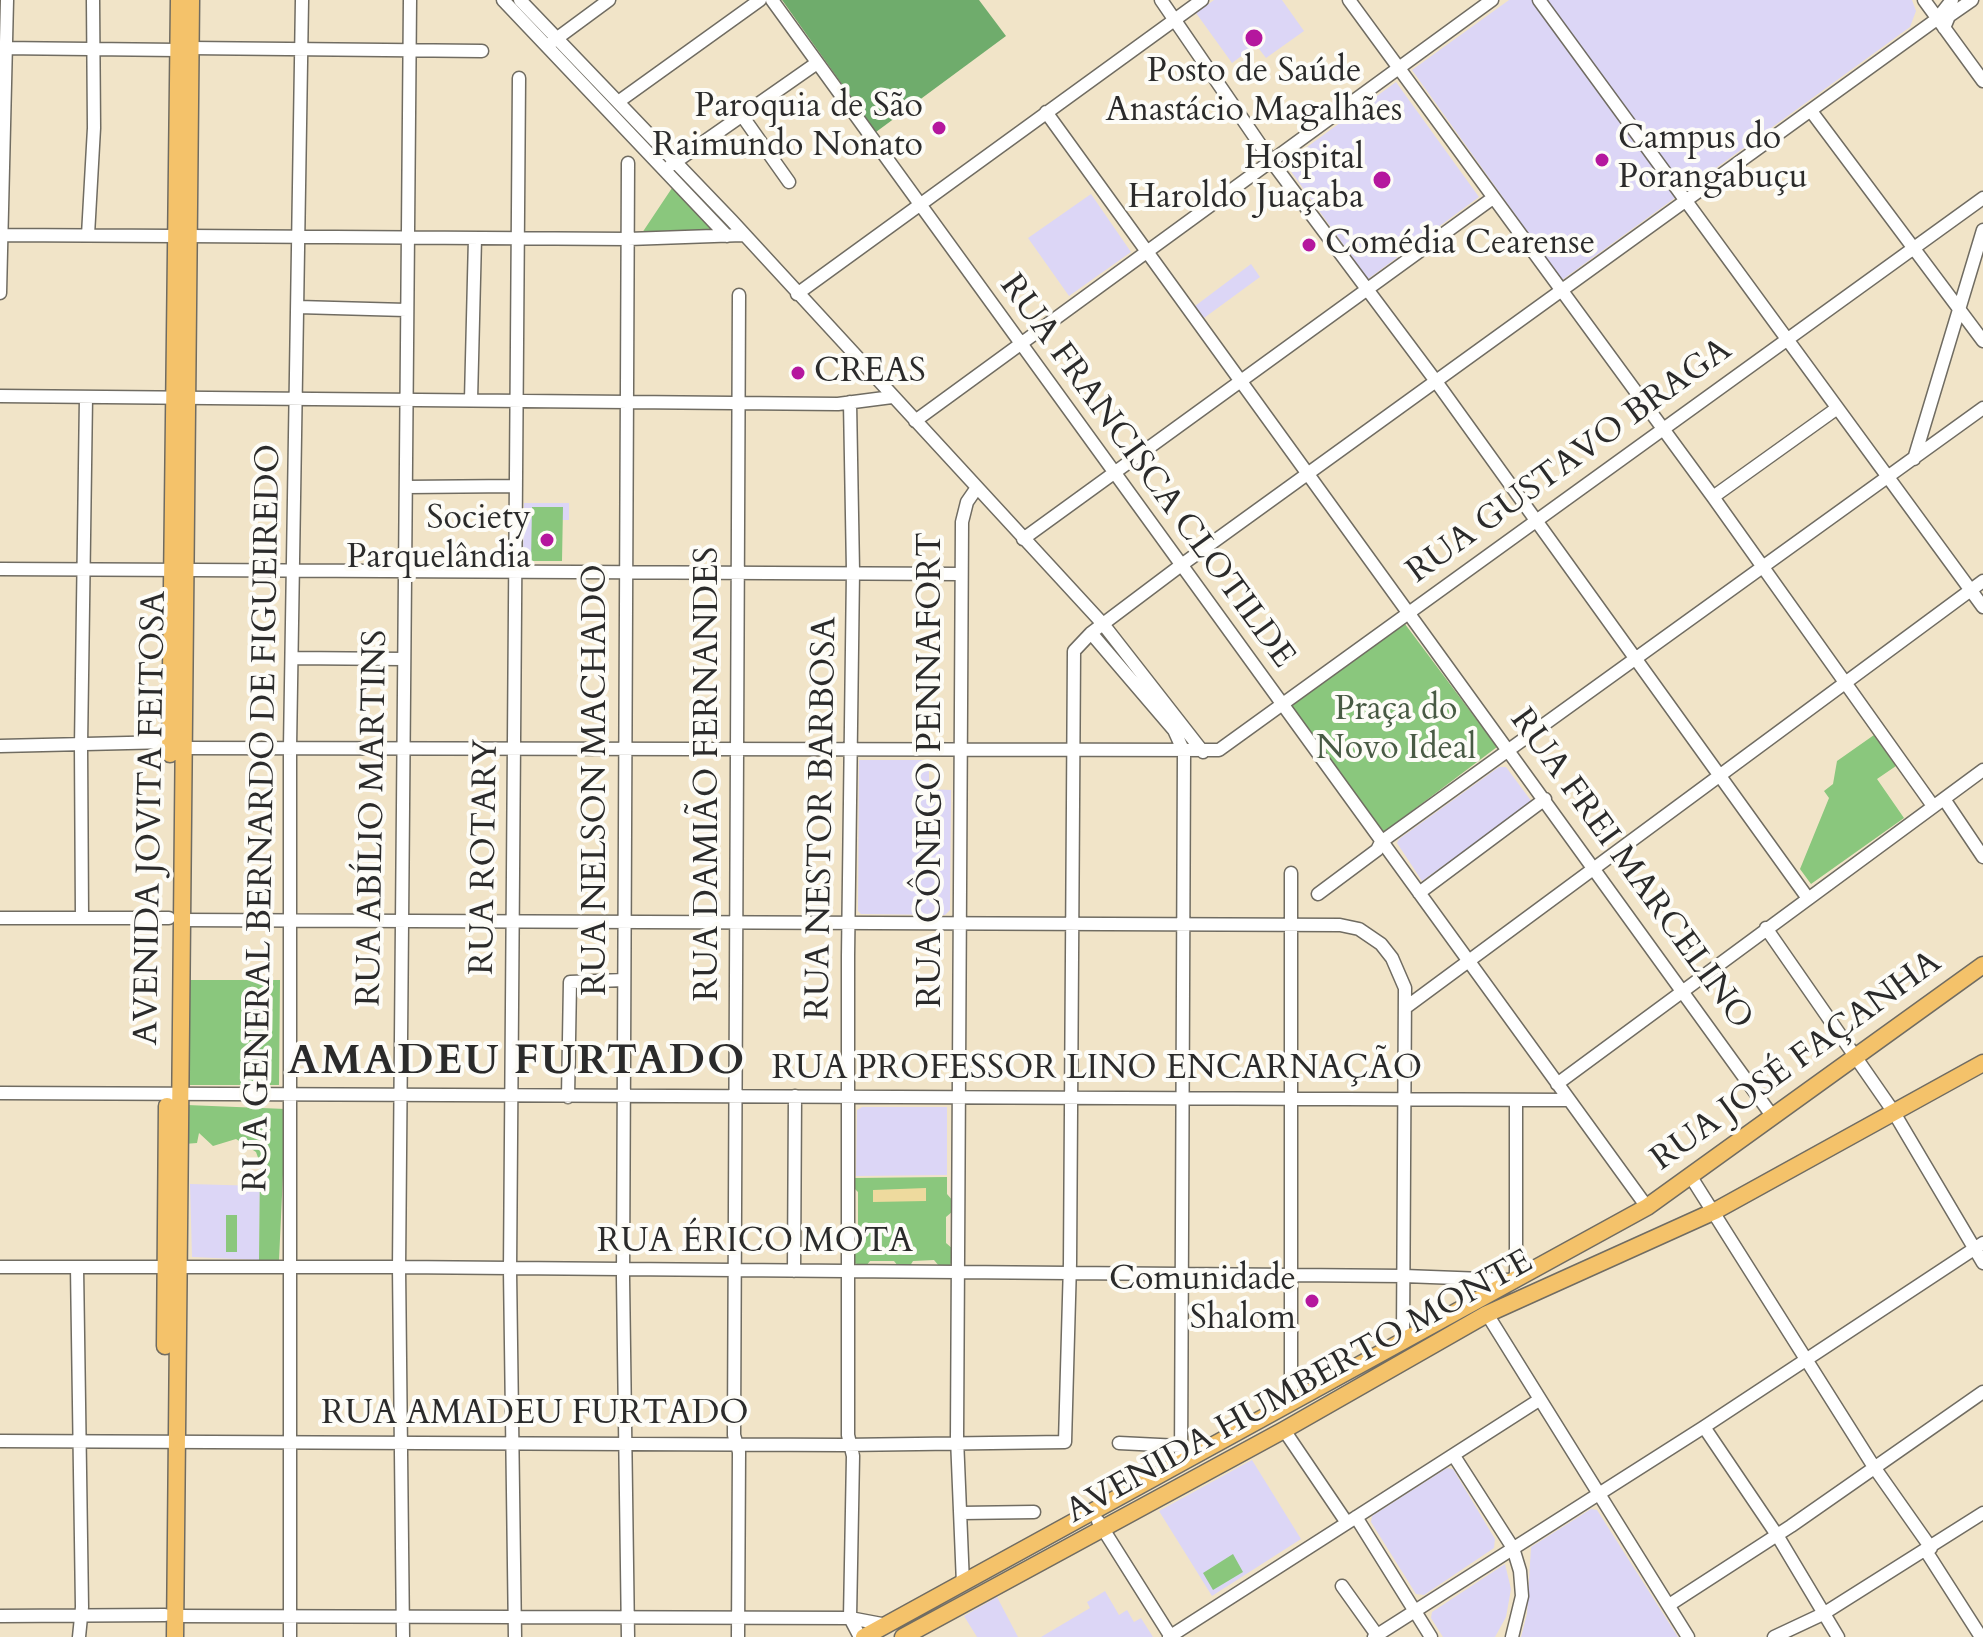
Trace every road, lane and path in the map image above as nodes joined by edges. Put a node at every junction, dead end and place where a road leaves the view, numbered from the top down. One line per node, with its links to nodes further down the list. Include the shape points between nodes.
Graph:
1 (7, 0): 23 (street)
2 (93, 0): 24 (street)
3 (179, 0): 25 (main road, AVENIDA JOVITA FEITOSA)
4 (191, 0): 25 (main road, AVENIDA JOVITA FEITOSA)
5 (302, 0): 26 (street, RUA GENERAL BERNARDO DE FIGUEIREDO)
6 (410, 0): 27 (street, RUA ABÍLIO MARTINS)
7 (503, 0): 22 (street)
8 (520, 0): 22 (street)
9 (609, 0): 22 (street)
10 (760, 0): 33 (street)
11 (772, 0): 29 (street, RUA FRANCISCA CLOTILDE)
12 (1161, 0): 20 (street)
13 (1202, 0): 20 (street)
14 (1349, 0): 30 (street)
15 (1492, 0): 30 (street)
16 (1539, 0): 43 (street)
17 (1924, 0): 21 (street)
18 (1952, 0): 21 (street)
19 (1972, 0): 21 (street)
20 (1175, 20): 35 (street); 37 (street)
21 (1941, 23): 32 (street); 34 (street)
22 (552, 42): 33 (street); 39 (street)
23 (3, 48): 24 (street); 46 (street)
24 (92, 49): 25 (street); 47 (street)
25 (184, 49): 26 (street); 49 (main road, AVENIDA JOVITA FEITOSA)
26 (303, 50): 27 (street); 51 (street, RUA GENERAL BERNARDO DE FIGUEIREDO)
27 (412, 50): 28 (street); 52 (street, RUA ABÍLIO MARTINS)
28 (482, 51)
29 (817, 63): 36 (street); 44 (street, RUA FRANCISCA CLOTILDE)
30 (1397, 69): 37 (street); 41 (street)
31 (519, 78): 54 (street, RUA ROTARY)
32 (1983, 81)
33 (618, 102): 39 (street)
34 (1811, 111): 43 (street); 56 (street)
35 (1046, 112): 44 (street); 57 (street, RUA FREI MARCELINO)
36 (743, 117): 39 (street); 40 (street)
37 (1272, 162): 57 (street); 58 (street)
38 (628, 163): 55 (street, RUA NELSON MACHADO)
39 (670, 165): 48 (street); 50 (street)
40 (789, 182)
41 (1493, 198): 58 (street); 59 (street)
42 (1983, 198): 56 (street, RUA GUSTAVO BRAGA)
43 (1686, 199): 59 (street); 66 (street)
44 (919, 205): 61 (street); 68 (street, RUA FRANCISCA CLOTILDE)
45 (1983, 230): 64 (street)
46 (0, 235): 47 (street); 60 (street)
47 (88, 235): 49 (street)
48 (742, 235): 50 (street); 61 (street)
49 (182, 236): 51 (street); 73 (main road, AVENIDA JOVITA FEITOSA)
50 (727, 236): 55 (street)
51 (297, 237): 52 (street); 63 (street, RUA GENERAL BERNARDO DE FIGUEIREDO)
52 (407, 238): 53 (street); 65 (street, RUA ABÍLIO MARTINS)
53 (475, 238): 54 (street); 77 (street)
54 (519, 238): 55 (street); 78 (street, RUA ROTARY)
55 (628, 239): 79 (street, RUA NELSON MACHADO)
56 (1914, 249): 64 (street); 66 (street, RUA GUSTAVO BRAGA)
57 (1146, 253): 68 (street); 70 (street, RUA FREI MARCELINO)
58 (1368, 290): 69 (street); 70 (street)
59 (1562, 291): 69 (street); 85 (street)
60 (0, 293)
61 (797, 294): 74 (street)
62 (739, 295): 80 (street, RUA DAMIÃO FERNANDES)
63 (298, 307): 65 (street); 75 (street, RUA GENERAL BERNARDO DE FIGUEIREDO)
64 (1959, 309): 67 (street); 86 (street)
65 (406, 310): 76 (street, RUA ABÍLIO MARTINS)
66 (1788, 340): 83 (street); 85 (street, RUA GUSTAVO BRAGA)
67 (1983, 341)
68 (1021, 345): 84 (street); 87 (street, RUA FRANCISCA CLOTILDE)
69 (1435, 380): 88 (street); 94 (street)
70 (1243, 381): 87 (street); 88 (street, RUA FREI MARCELINO)
71 (0, 396): 72 (street)
72 (86, 397): 73 (street); 100 (street)
73 (180, 397): 75 (street); 103 (main road, AVENIDA JOVITA FEITOSA)
74 (892, 397): 81 (street); 84 (street)
75 (296, 398): 76 (street); 104 (street, RUA GENERAL BERNARDO DE FIGUEIREDO)
76 (405, 399): 77 (street); 91 (street, RUA ABÍLIO MARTINS)
77 (471, 400): 78 (street)
78 (517, 401): 79 (street); 90 (street, RUA ROTARY)
79 (626, 402): 80 (street); 106 (street, RUA NELSON MACHADO)
80 (739, 402): 81 (street); 99 (street, RUA DAMIÃO FERNANDES)
81 (850, 402): 102 (street, RUA NESTOR BARBOSA)
82 (1983, 408): 86 (street)
83 (1836, 409): 89 (street); 93 (street)
84 (915, 421): 92 (street)
85 (1663, 431): 93 (street); 94 (street, RUA GUSTAVO BRAGA)
86 (1914, 459): 89 (street)
87 (1113, 474): 95 (street); 96 (street, RUA FRANCISCA CLOTILDE)
88 (1308, 474): 96 (street); 111 (street, RUA FREI MARCELINO)
89 (1887, 479): 97 (street); 109 (street)
90 (516, 486): 91 (street); 101 (street, RUA ROTARY)
91 (406, 487): 105 (street, RUA ABÍLIO MARTINS)
92 (976, 489): 95 (street); 107 (street, RUA CÔNEGO PENNAFORT, via 963,512)
93 (1713, 497): 97 (street)
94 (1535, 520): 111 (street, RUA GUSTAVO BRAGA); 116 (street)
95 (1023, 539): 112 (street)
96 (1180, 566): 112 (street); 118 (street, RUA FRANCISCA CLOTILDE)
97 (1761, 566): 116 (street); 117 (street)
98 (0, 569): 100 (street)
99 (739, 570): 102 (street); 106 (street); 128 (street, RUA DAMIÃO FERNANDES)
100 (84, 571): 103 (street); 122 (street)
101 (515, 571): 105 (street); 106 (street); 125 (street, RUA ROTARY)
102 (853, 571): 107 (street); 129 (street, RUA NESTOR BARBOSA)
103 (179, 572): 104 (street); 120 (main road, AVENIDA JOVITA FEITOSA)
104 (294, 572): 105 (street); 114 (street, RUA GENERAL BERNARDO DE FIGUEIREDO)
105 (405, 572): 115 (street, RUA ABÍLIO MARTINS)
106 (626, 572): 126 (street, RUA NELSON MACHADO)
107 (961, 574): 131 (street, RUA CÔNEGO PENNAFORT)
108 (1983, 581): 109 (street)
109 (1971, 590): 110 (street); 117 (street)
110 (1983, 607)
111 (1409, 612): 118 (street, RUA GUSTAVO BRAGA); 127 (street, RUA FREI MARCELINO)
112 (1103, 624): 113 (street); 119 (street)
113 (1091, 633): 119 (street); 130 (street, via 1071,659)
114 (292, 658): 115 (street); 123 (street, RUA GENERAL BERNARDO DE FIGUEIREDO)
115 (403, 659): 124 (street, RUA ABÍLIO MARTINS)
116 (1633, 659): 127 (street); 135 (street)
117 (1845, 682): 135 (street); 137 (street)
118 (1280, 705): 133 (street, RUA GUSTAVO BRAGA, via 1229,746); 138 (street, RUA FRANCISCA CLOTILDE)
119 (1169, 717): 132 (street); 133 (street)
120 (176, 745): 122 (street, RUA GUSTAVO BRAGA); 123 (street, RUA GUSTAVO BRAGA); 147 (main road, AVENIDA JOVITA FEITOSA)
121 (0, 746): 122 (street, RUA GUSTAVO BRAGA)
122 (81, 746): 145 (street)
123 (290, 747): 124 (street, RUA GUSTAVO BRAGA); 148 (street, RUA GENERAL BERNARDO DE FIGUEIREDO)
124 (403, 748): 125 (street, RUA GUSTAVO BRAGA); 149 (street, RUA ABÍLIO MARTINS)
125 (515, 748): 126 (street, RUA GUSTAVO BRAGA); 150 (street, RUA ROTARY)
126 (627, 748): 128 (street, RUA GUSTAVO BRAGA); 151 (street, RUA NELSON MACHADO)
127 (1509, 749): 136 (street, RUA FREI MARCELINO); 138 (street)
128 (738, 750): 129 (street, RUA GUSTAVO BRAGA); 152 (street, RUA DAMIÃO FERNANDES)
129 (850, 750): 131 (street, RUA GUSTAVO BRAGA); 153 (street, RUA NESTOR BARBOSA)
130 (1073, 750): 131 (street, RUA GUSTAVO BRAGA); 132 (street, RUA GUSTAVO BRAGA); 155 (street)
131 (960, 751): 154 (street, RUA CÔNEGO PENNAFORT)
132 (1184, 752): 133 (street, RUA GUSTAVO BRAGA); 156 (street)
133 (1203, 752)
134 (1983, 770): 137 (street)
135 (1720, 775): 140 (street); 144 (street)
136 (1545, 799): 140 (street, RUA FREI MARCELINO); 142 (street)
137 (1938, 803): 139 (street); 144 (street)
138 (1381, 842): 142 (street, RUA FRANCISCA CLOTILDE); 143 (street)
139 (1983, 857)
140 (1595, 868): 159 (street); 162 (street, RUA FREI MARCELINO)
141 (1291, 873): 157 (street)
142 (1419, 893): 159 (street, RUA FRANCISCA CLOTILDE)
143 (1318, 894)
144 (1807, 897): 158 (street)
145 (82, 917): 146 (street); 147 (street)
146 (0, 918)
147 (174, 919): 148 (street); 168 (main road, AVENIDA JOVITA FEITOSA)
148 (290, 921): 149 (street); 169 (street, RUA GENERAL BERNARDO DE FIGUEIREDO)
149 (401, 921): 150 (street); 170 (street, RUA ABÍLIO MARTINS)
150 (513, 921): 151 (street); 173 (street, RUA ROTARY)
151 (624, 922): 152 (street); 161 (street, RUA NELSON MACHADO)
152 (736, 922): 153 (street); 176 (street, RUA DAMIÃO FERNANDES)
153 (848, 923): 154 (street); 172 (street, RUA NESTOR BARBOSA)
154 (959, 924): 155 (street); 177 (street, RUA CÔNEGO PENNAFORT)
155 (1070, 924): 156 (street); 178 (street)
156 (1182, 925): 157 (street); 179 (street)
157 (1293, 925): 163 (street, via 1340,925 1370,935 1400,972); 181 (street)
158 (1766, 928): 162 (street); 164 (street)
159 (1468, 960): 163 (street); 166 (street, RUA FRANCISCA CLOTILDE)
160 (1983, 965): 164 (main road, RUA JOSÉ FAÇANHA)
161 (624, 980): 174 (street, via 570,982); 175 (street, RUA NELSON MACHADO)
162 (1683, 989): 166 (street); 185 (street, RUA FREI MARCELINO)
163 (1405, 1008): 180 (street)
164 (1856, 1055): 184 (street); 185 (main road, RUA JOSÉ FAÇANHA)
165 (1983, 1063): 184 (main road, AVENIDA HUMBERTO MONTE)
166 (1557, 1084): 182 (street, RUA FRANCISCA CLOTILDE)
167 (0, 1093): 168 (street, RUA PROFESSOR LINO ENCARNAÇÃO)
168 (172, 1093): 169 (street, RUA PROFESSOR LINO ENCARNAÇÃO); 191 (main road, AVENIDA JOVITA FEITOSA)
169 (288, 1095): 170 (street, RUA PROFESSOR LINO ENCARNAÇÃO); 194 (street, RUA GENERAL BERNARDO DE FIGUEIREDO)
170 (400, 1095): 173 (street, RUA PROFESSOR LINO ENCARNAÇÃO); 195 (street, RUA ABÍLIO MARTINS)
171 (795, 1096): 172 (street, RUA PROFESSOR LINO ENCARNAÇÃO); 176 (street, RUA PROFESSOR LINO ENCARNAÇÃO); 199 (street)
172 (849, 1096): 177 (street, RUA PROFESSOR LINO ENCARNAÇÃO); 200 (street, RUA NESTOR BARBOSA)
173 (511, 1097): 174 (street, RUA PROFESSOR LINO ENCARNAÇÃO); 197 (street, RUA ROTARY)
174 (568, 1097): 175 (street, RUA PROFESSOR LINO ENCARNAÇÃO)
175 (624, 1097): 176 (street, RUA PROFESSOR LINO ENCARNAÇÃO); 196 (street, RUA NELSON MACHADO)
176 (736, 1097): 198 (street, RUA DAMIÃO FERNANDES)
177 (957, 1098): 178 (street, RUA PROFESSOR LINO ENCARNAÇÃO); 201 (street, RUA CÔNEGO PENNAFORT)
178 (1069, 1098): 179 (street, RUA PROFESSOR LINO ENCARNAÇÃO); 202 (street)
179 (1182, 1098): 181 (street, RUA PROFESSOR LINO ENCARNAÇÃO); 203 (street)
180 (1405, 1098): 181 (street, RUA PROFESSOR LINO ENCARNAÇÃO); 183 (street, RUA PROFESSOR LINO ENCARNAÇÃO); 205 (street)
181 (1293, 1099): 204 (street)
182 (1569, 1100): 183 (street, RUA PROFESSOR LINO ENCARNAÇÃO); 187 (street, RUA FRANCISCA CLOTILDE)
183 (1516, 1101): 206 (street)
184 (1893, 1111): 188 (main road, AVENIDA HUMBERTO MONTE); 189 (street)
185 (1773, 1117): 186 (main road, RUA JOSÉ FAÇANHA)
186 (1691, 1177): 187 (main road, RUA JOSÉ FAÇANHA); 188 (street)
187 (1647, 1207): 206 (main road, AVENIDA HUMBERTO MONTE)
188 (1715, 1211): 207 (main road, AVENIDA HUMBERTO MONTE); 209 (street)
189 (1978, 1246): 190 (street); 209 (street)
190 (1983, 1263)
191 (170, 1266): 193 (street, RUA ÉRICO MOTA); 194 (street, RUA ÉRICO MOTA); 217 (main road, AVENIDA JOVITA FEITOSA)
192 (0, 1267): 193 (street, RUA ÉRICO MOTA)
193 (77, 1267): 215 (street)
194 (288, 1267): 195 (street, RUA ÉRICO MOTA); 218 (street, RUA GENERAL BERNARDO DE FIGUEIREDO)
195 (399, 1267): 197 (street, RUA ÉRICO MOTA); 219 (street, RUA ABÍLIO MARTINS)
196 (623, 1269): 197 (street, RUA ÉRICO MOTA); 198 (street, RUA ÉRICO MOTA); 221 (street, RUA NELSON MACHADO)
197 (510, 1270): 220 (street, RUA ROTARY)
198 (734, 1270): 199 (street, RUA ÉRICO MOTA); 223 (street, RUA DAMIÃO FERNANDES)
199 (794, 1271): 200 (street, RUA ÉRICO MOTA)
200 (849, 1271): 201 (street, RUA ÉRICO MOTA); 225 (street, RUA NESTOR BARBOSA)
201 (957, 1273): 202 (street, RUA ÉRICO MOTA); 224 (street, RUA CÔNEGO PENNAFORT)
202 (1070, 1273): 203 (street, RUA ÉRICO MOTA); 224 (street, RUA AMADEU FURTADO, via 1067,1439 1059,1444)
203 (1182, 1274): 204 (street, RUA ÉRICO MOTA); 226 (street)
204 (1292, 1275): 205 (street, RUA ÉRICO MOTA); 212 (street)
205 (1404, 1276): 206 (street, RUA ÉRICO MOTA); 208 (street)
206 (1513, 1278): 208 (main road, AVENIDA HUMBERTO MONTE)
207 (1487, 1314): 211 (street); 214 (main road, AVENIDA HUMBERTO MONTE)
208 (1403, 1339): 212 (main road, AVENIDA HUMBERTO MONTE)
209 (1808, 1358): 213 (street); 228 (street)
210 (1983, 1392): 228 (street)
211 (1539, 1400): 227 (street); 229 (street)
212 (1291, 1403): 226 (main road, AVENIDA HUMBERTO MONTE)
213 (1704, 1427): 229 (street); 236 (street)
214 (1284, 1430): 234 (street); 235 (main road, AVENIDA HUMBERTO MONTE)
215 (81, 1440): 216 (street, RUA AMADEU FURTADO); 217 (street, RUA AMADEU FURTADO); 246 (street)
216 (0, 1441)
217 (171, 1441): 218 (street, RUA AMADEU FURTADO); 244 (main road, AVENIDA JOVITA FEITOSA)
218 (288, 1441): 219 (street, RUA AMADEU FURTADO); 247 (street, RUA GENERAL BERNARDO DE FIGUEIREDO)
219 (401, 1442): 220 (street, RUA AMADEU FURTADO); 248 (street, RUA ABÍLIO MARTINS)
220 (510, 1442): 221 (street, RUA AMADEU FURTADO); 249 (street, RUA ROTARY)
221 (626, 1443): 223 (street, RUA AMADEU FURTADO); 250 (street, RUA NELSON MACHADO)
222 (1119, 1443): 226 (street)
223 (736, 1444): 225 (street, RUA AMADEU FURTADO); 251 (street, RUA DAMIÃO FERNANDES)
224 (957, 1444): 225 (street, RUA AMADEU FURTADO); 232 (street, RUA CÔNEGO PENNAFORT)
225 (851, 1445): 252 (street, RUA NESTOR BARBOSA)
226 (1181, 1454): 231 (main road, AVENIDA HUMBERTO MONTE)
227 (1454, 1456): 234 (street); 237 (street)
228 (1874, 1467): 236 (street); 238 (street)
229 (1599, 1493): 237 (street); 241 (street)
230 (1034, 1512): 232 (street)
231 (1092, 1512): 235 (street); 239 (main road, AVENIDA HUMBERTO MONTE)
232 (961, 1513): 239 (street, RUA CÔNEGO PENNAFORT)
233 (1983, 1513): 238 (street)
234 (1352, 1520): 242 (street); 265 (street)
235 (1103, 1530): 254 (main road, AVENIDA HUMBERTO MONTE); 265 (street)
236 (1777, 1535): 241 (street); 243 (street)
237 (1513, 1548): 242 (street); 267 (street, via 1523,1582)
238 (1928, 1550): 243 (street); 271 (street)
239 (963, 1584): 253 (main road, AVENIDA HUMBERTO MONTE)
240 (1342, 1586): 255 (street)
241 (1669, 1605): 268 (street)
242 (1415, 1611): 255 (street); 266 (street)
243 (1823, 1614): 269 (street); 270 (street)
244 (170, 1615): 246 (street); 247 (street); 257 (main road, AVENIDA JOVITA FEITOSA); 258 (main road, AVENIDA JOVITA FEITOSA)
245 (0, 1616): 246 (street)
246 (79, 1616): 256 (street)
247 (290, 1616): 248 (street); 259 (street, RUA GENERAL BERNARDO DE FIGUEIREDO)
248 (403, 1618): 249 (street); 260 (street, RUA ABÍLIO MARTINS)
249 (515, 1618): 250 (street); 261 (street, RUA ROTARY)
250 (629, 1618): 251 (street); 262 (street, RUA NELSON MACHADO)
251 (738, 1618): 252 (street); 263 (street, RUA DAMIÃO FERNANDES)
252 (850, 1618): 253 (street); 264 (street, RUA NESTOR BARBOSA)
253 (893, 1622): 254 (street); 264 (main road, AVENIDA HUMBERTO MONTE)
254 (908, 1636)
255 (1376, 1636)
256 (79, 1637)
257 (165, 1637)
258 (175, 1637)
259 (290, 1637)
260 (403, 1637)
261 (515, 1637)
262 (628, 1637)
263 (738, 1637)
264 (862, 1637)
265 (1170, 1637)
266 (1431, 1637)
267 (1512, 1637)
268 (1688, 1637)
269 (1774, 1637)
270 (1838, 1637)
271 (1981, 1637)

